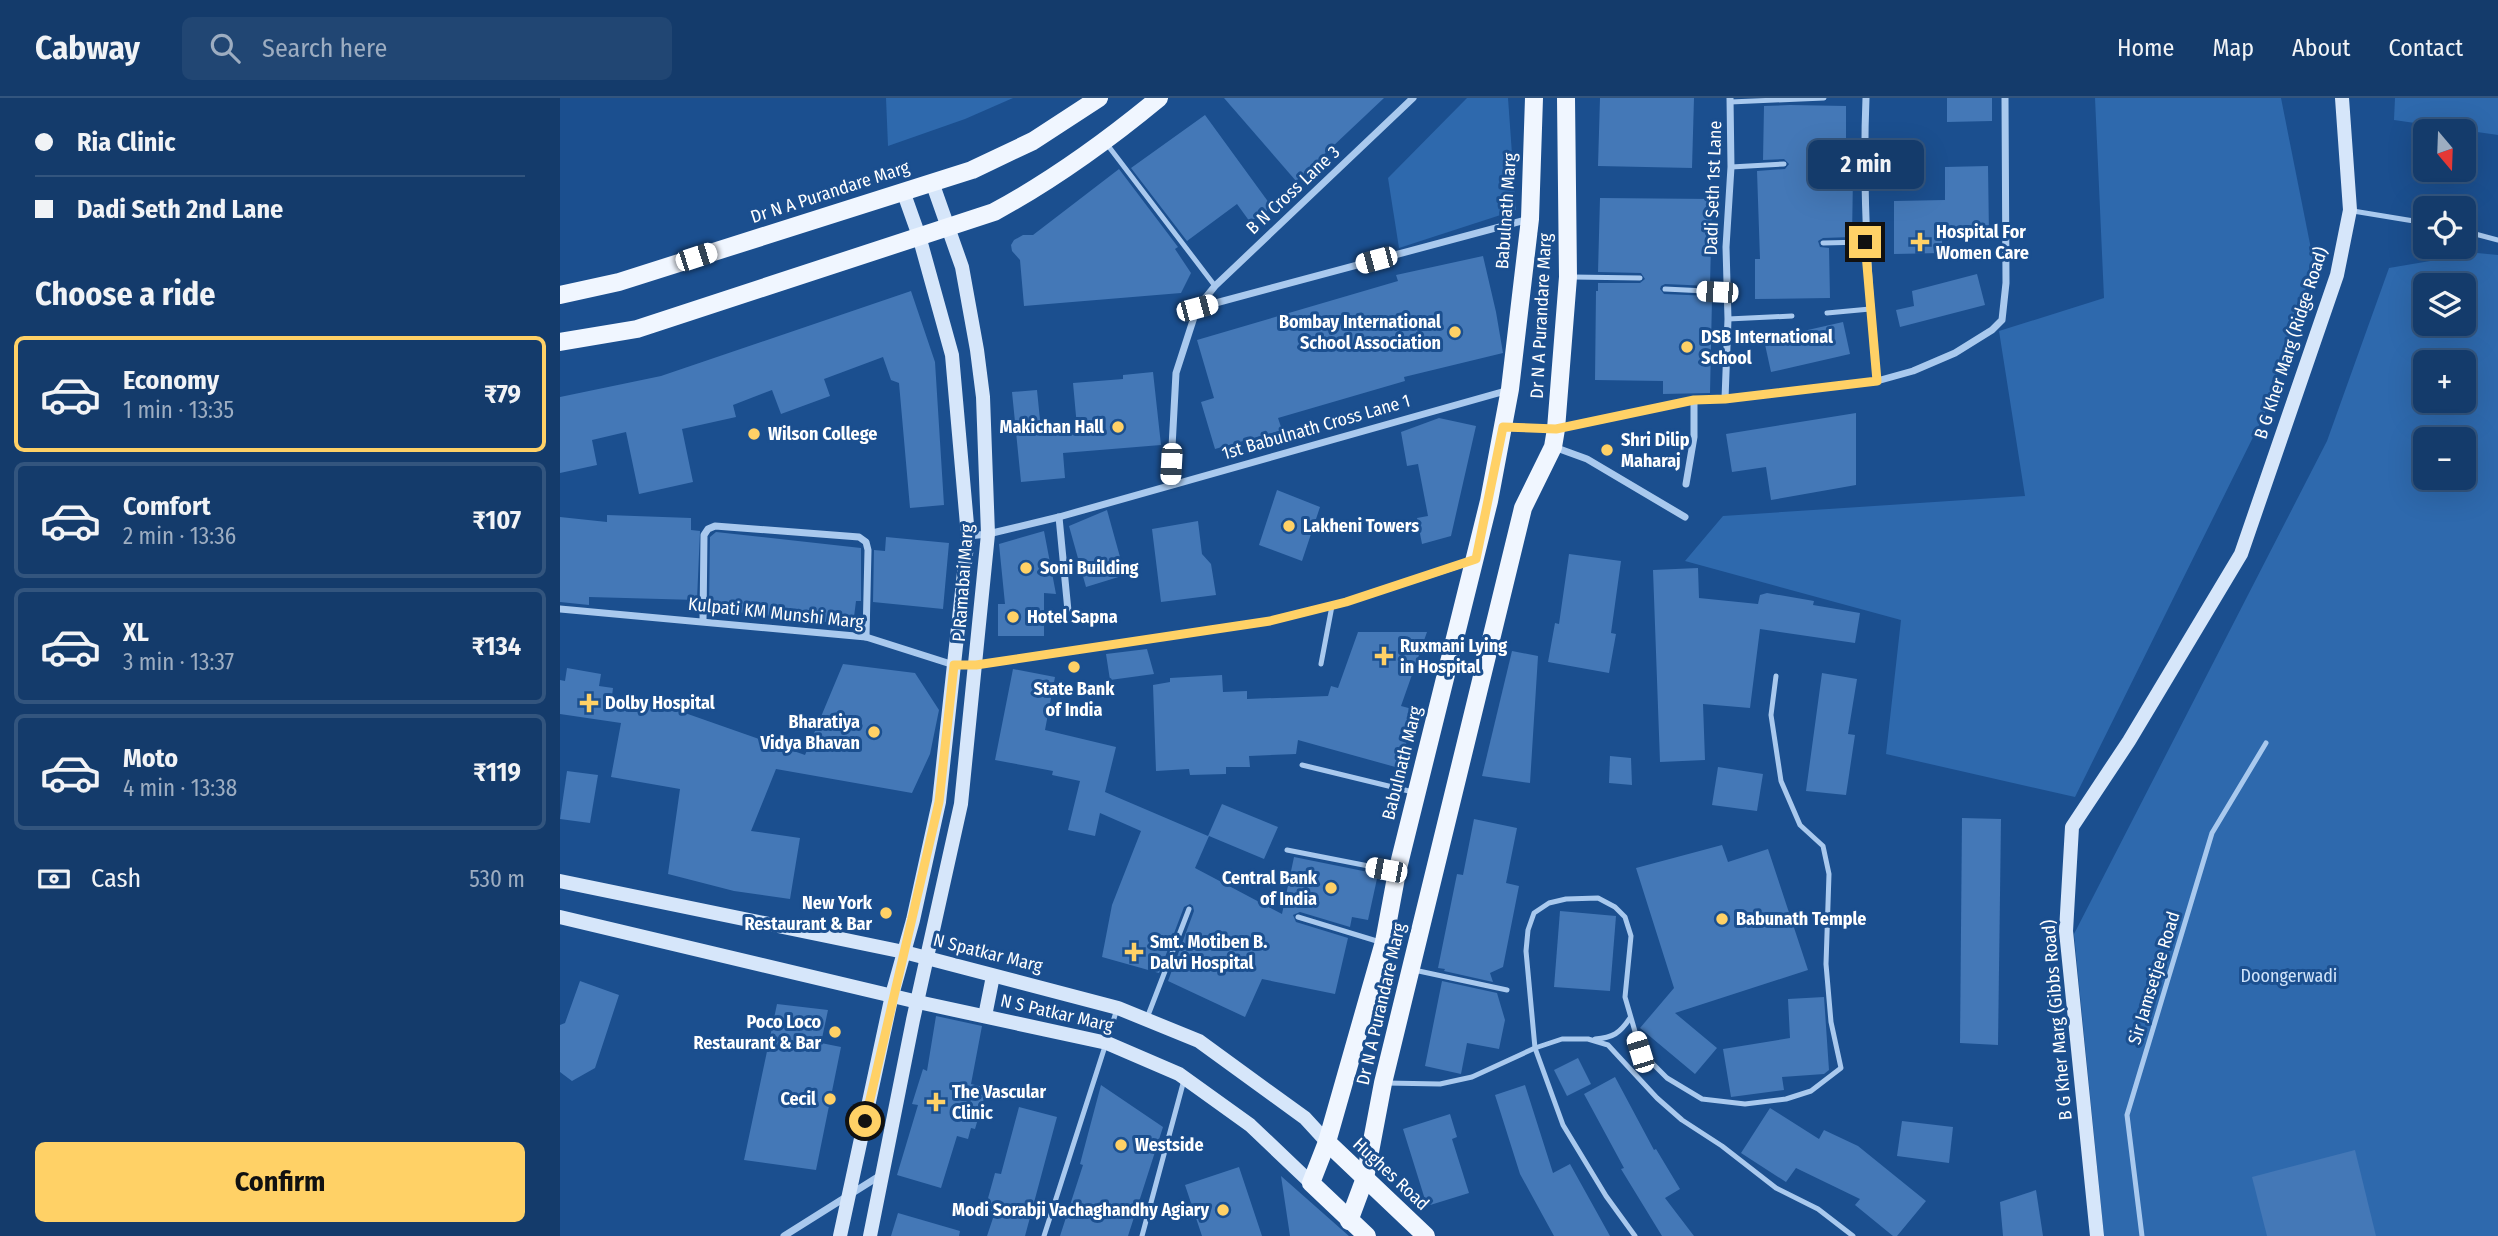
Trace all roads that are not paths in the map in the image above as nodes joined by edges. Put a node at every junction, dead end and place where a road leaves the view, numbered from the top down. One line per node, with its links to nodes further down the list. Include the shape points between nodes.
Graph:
1 (1099, 98): 16 (main road, Dr N A Purandare Marg, via 1033,141 972,170)
2 (1159, 98): 11 (main road)
3 (1413, 98): 29 (street, B N Cross Lane 3)
4 (1534, 98): 19 (main road, Babulnath Marg)
5 (1566, 98): 27 (main road, Dr N A Purandare Marg)
6 (1824, 98): 10 (lane)
7 (1866, 98): 12 (street)
8 (2005, 98): 41 (street, via 2002,320 1955,353)
9 (2342, 98): 18 (main road, B G Kher Marg (Ridge Road))
10 (1730, 100): 15 (street, Dadi Seth 1st Lane)
11 (1105, 141): 21 (main road, via 1020,198); 29 (lane)
12 (1863, 160): 13 (lane); 25 (street)
13 (1815, 163)
14 (1784, 164): 15 (lane)
15 (1731, 167): 31 (street, Dadi Seth 1st Lane)
16 (932, 182): 17 (main road, Dr N A Purandare Marg); 21 (main road, P Ramabai Marg)
17 (904, 191): 23 (main road, P Ramabai Marg); 32 (main road, Dr N A Purandare Marg, via 619,282)
18 (2350, 211): 20 (lane); 53 (main road, B G Kher Marg (Ridge Road), via 2337,275)
19 (1530, 219): 33 (street); 42 (main road, Babulnath Marg)
20 (2413, 221)
21 (947, 227): 23 (main road); 39 (main road, P Ramabai Marg, via 962,267)
22 (2476, 234): 24 (lane)
23 (919, 236): 38 (main road, via 637,329); 40 (main road, P Ramabai Marg)
24 (2498, 240)
25 (1865, 242): 26 (lane); 34 (street)
26 (1823, 243)
27 (1568, 277): 28 (lane); 46 (main road, Dr N A Purandare Marg)
28 (1640, 278)
29 (1215, 286): 33 (street, B N Cross Lane 3)
30 (1665, 289): 31 (lane)
31 (1726, 292): 37 (street, Dadi Seth 1st Lane)
32 (560, 295)
33 (1197, 308): 47 (street, via 1176,373)
34 (1870, 309): 35 (lane); 41 (street)
35 (1827, 313)
36 (1792, 316): 37 (lane)
37 (1728, 319): 43 (street, Dadi Seth 1st Lane)
38 (560, 342)
39 (977, 350): 40 (main road); 51 (main road, P Ramabai Marg)
40 (952, 355): 52 (main road, P Ramabai Marg)
41 (1877, 381): 43 (street)
42 (1510, 390): 45 (main road, Babulnath Marg); 47 (street, 1st Babulnath Cross Lane 1)
43 (1725, 399): 44 (street)
44 (1694, 400): 46 (street); 48 (street, via 1694,437)
45 (1503, 427): 46 (street); 54 (main road, Babulnath Marg)
46 (1554, 438): 50 (street); 78 (main road, Dr N A Purandare Marg, via 1523,508)
47 (1170, 484): 49 (street, 1st Babulnath Cross Lane 1)
48 (1686, 484)
49 (1059, 517): 51 (street, 1st Babulnath Cross Lane 1); 57 (street)
50 (1685, 517)
51 (988, 534): 52 (street, 1st Babulnath Cross Lane 1); 62 (main road, P Ramabai Marg)
52 (968, 536): 61 (main road, P Ramabai Marg)
53 (2241, 554): 107 (main road, B G Kher Marg (Gibbs Road), via 2072,827 2066,931)
54 (1476, 559): 55 (street, Kulpati KM Munshi Marg); 66 (main road, Babulnath Marg)
55 (1332, 606): 60 (lane); 62 (street, Kulpati KM Munshi Marg, via 1270,621)
56 (560, 609): 58 (street, Kulpati KM Munshi Marg)
57 (1068, 611)
58 (702, 621): 59 (street, Kulpati KM Munshi Marg); 59 (street, via 704,535 708,529 859,537 868,550)
59 (866, 637): 61 (street, Kulpati KM Munshi Marg)
60 (1321, 664)
61 (954, 665): 62 (street, Kulpati KM Munshi Marg); 67 (main road, P Ramabai Marg)
62 (976, 665): 68 (main road, P Ramabai Marg)
63 (1776, 676): 86 (lane, via 1771,715 1781,781 1800,825 1823,846 1829,874 1826,964 1841,1068 1811,1091 1786,1099 1745,1104 1702,1099 1667,1078 1640,1052)
64 (2266, 743): 108 (lane, Sir Jamsetjee Road, via 2212,833 2127,1115)
65 (1302, 765): 66 (lane)
66 (1416, 793): 70 (main road, Babulnath Marg)
67 (939, 802): 68 (main road); 76 (main road, P Ramabai Marg)
68 (961, 804): 77 (main road, P Ramabai Marg)
69 (1287, 850): 70 (lane)
70 (1397, 872): 75 (main road, Babulnath Marg)
71 (560, 881): 76 (main road, N Spatkar Marg)
72 (1189, 909): 85 (lane)
73 (560, 917): 81 (main road)
74 (1298, 917): 75 (lane)
75 (1384, 942): 92 (main road, Babulnath Marg)
76 (904, 952): 77 (main road, N Spatkar Marg); 81 (main road, P Ramabai Marg)
77 (928, 960): 79 (main road, N Spatkar Marg); 82 (main road, P Ramabai Marg)
78 (1411, 969): 80 (lane); 91 (main road, Dr N A Purandare Marg)
79 (993, 976): 83 (main road, N Spatkar Marg); 84 (main road)
80 (1507, 990)
81 (892, 996): 82 (main road); 96 (main road, P Ramabai Marg)
82 (918, 1002): 84 (main road, N S Patkar Marg); 93 (main road, P Ramabai Marg)
83 (1118, 1008): 85 (main road, N Spatkar Marg); 88 (lane)
84 (985, 1016): 88 (main road, N S Patkar Marg)
85 (1147, 1018): 92 (main road, N Spatkar Marg, via 1199,1041 1305,1118)
86 (1630, 1018): 87 (lane, via 1621,1032 1609,1038); 89 (lane, via 1625,997 1631,936 1625,917 1598,898 1549,903 1534,913 1527,940)
87 (1588, 1039): 89 (lane, via 1562,1039); 106 (lane, via 1608,1045 1682,1121)
88 (1107, 1043): 90 (main road, N S Patkar Marg); 101 (lane)
89 (1535, 1048): 91 (lane, via 1461,1080); 105 (lane, via 1563,1125)
90 (1184, 1077): 95 (main road, N S Patkar Marg, via 1250,1125); 102 (lane)
91 (1383, 1083): 94 (main road, Dr N A Purandare Marg)
92 (1327, 1142): 94 (main road, Hughes Road); 95 (main road, Babulnath Marg)
93 (882, 1175): 96 (street); 100 (main road, P Ramabai Marg)
94 (1365, 1178): 97 (main road, Dr N A Purandare Marg); 104 (main road, Hughes Road)
95 (1311, 1183): 97 (main road)
96 (848, 1196): 98 (street); 99 (main road, P Ramabai Marg)
97 (1349, 1221): 103 (main road)
98 (784, 1236)
99 (840, 1236)
100 (870, 1236)
101 (1045, 1236)
102 (1142, 1236)
103 (1367, 1236)
104 (1426, 1236)
105 (1635, 1236)
106 (1853, 1236)
107 (2097, 1236)
108 (2142, 1236)

